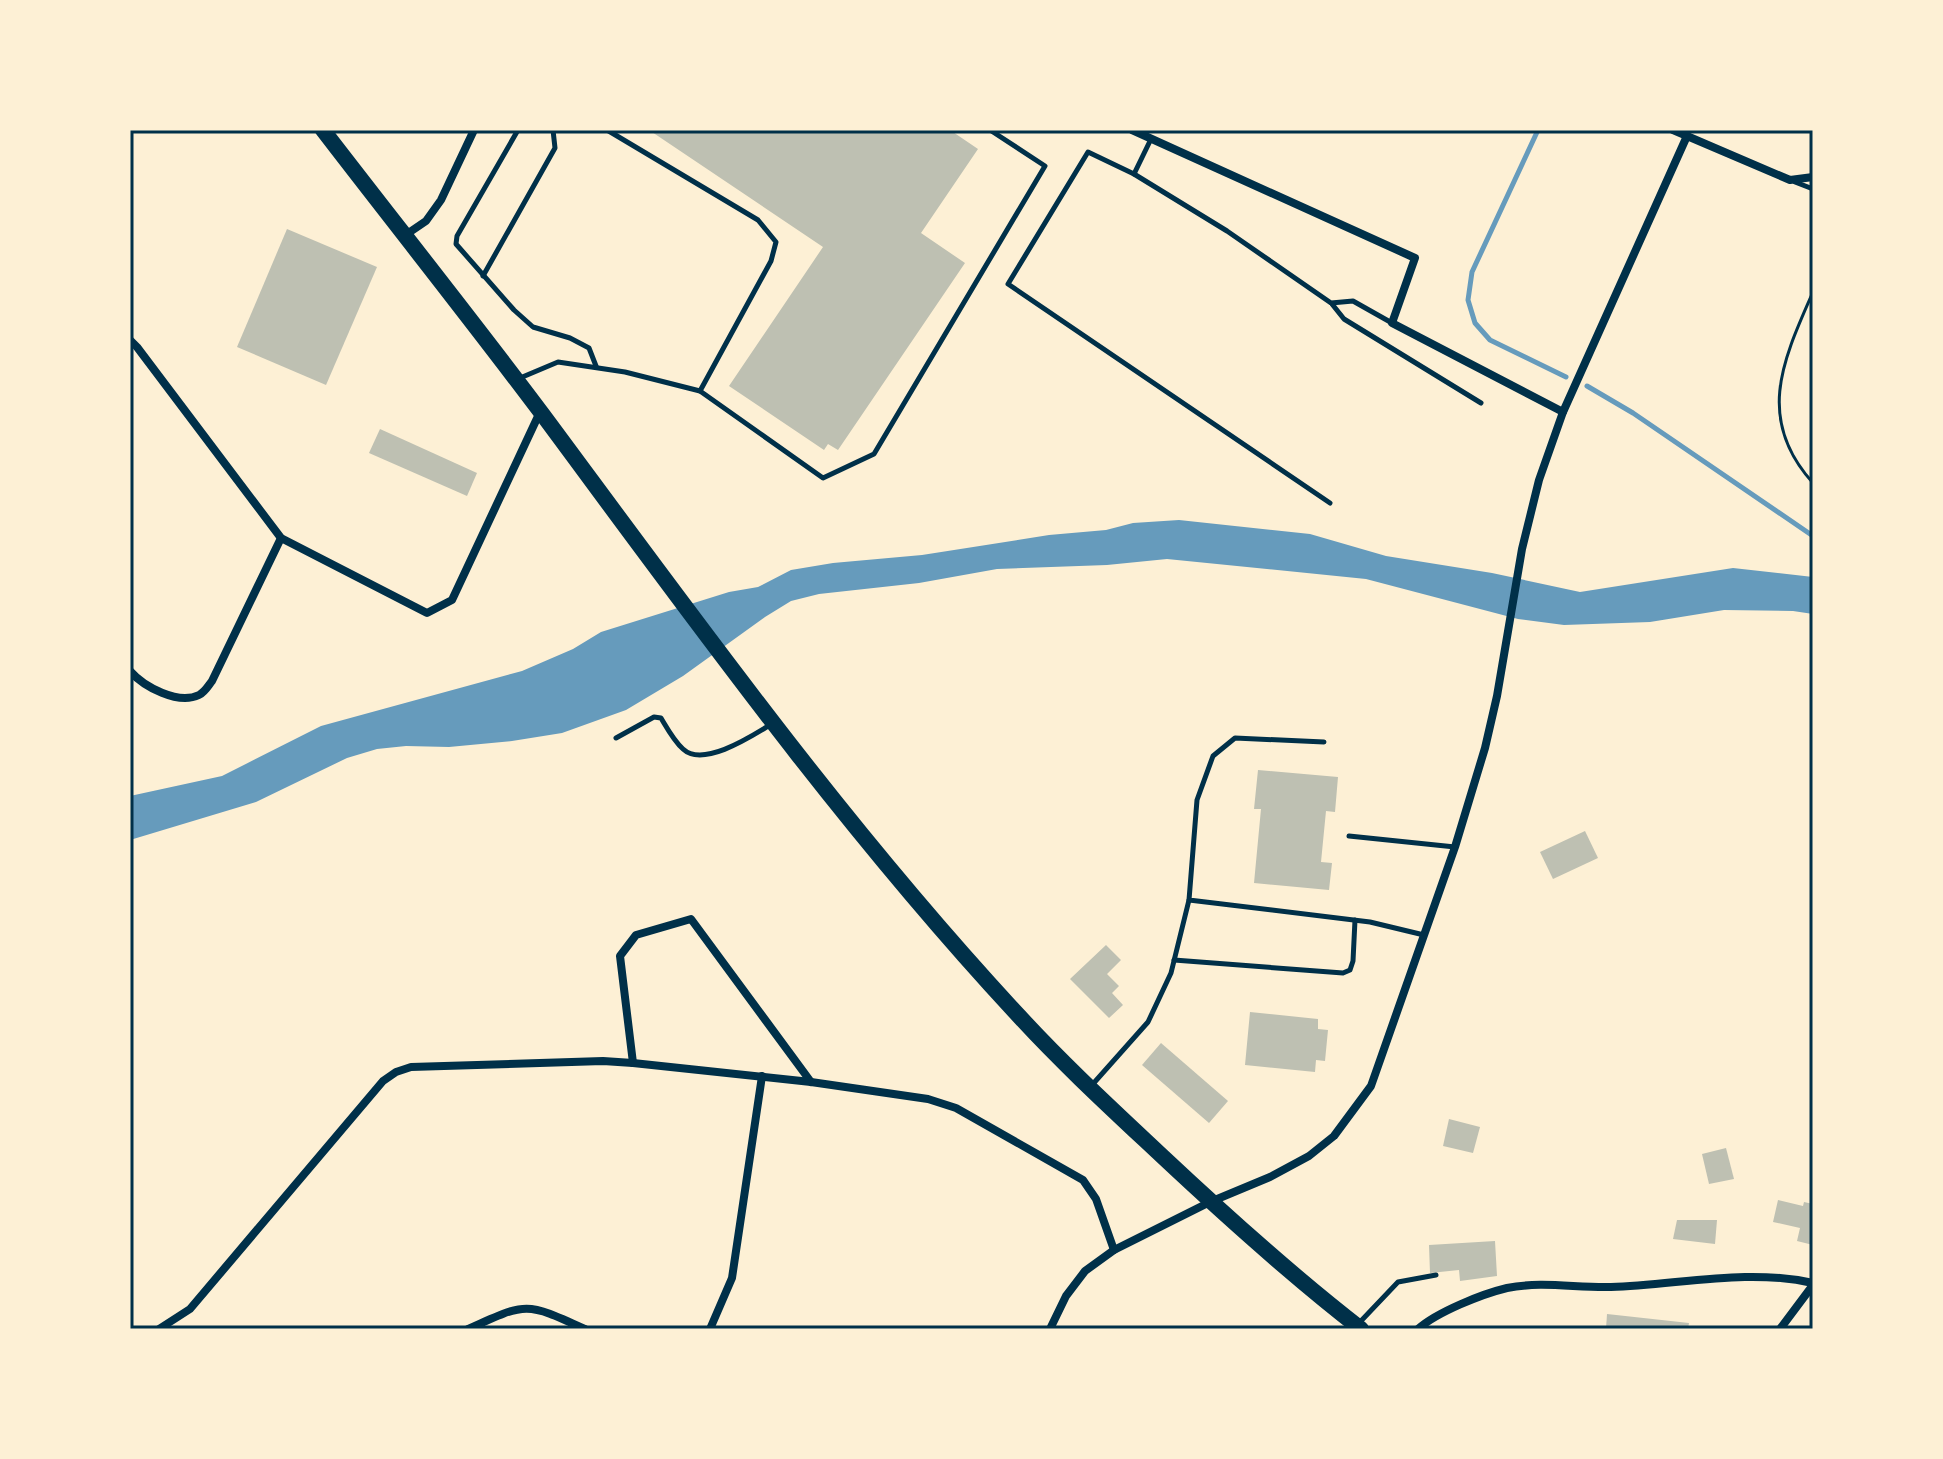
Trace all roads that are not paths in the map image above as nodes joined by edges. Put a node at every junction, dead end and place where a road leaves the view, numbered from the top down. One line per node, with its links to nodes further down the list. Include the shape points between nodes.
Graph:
1 (323, 130): 15 (main road)
2 (474, 130): 15 (street, via 441,200 426,221)
3 (518, 130): 16 (lane, via 457,236 456,244)
4 (553, 130): 16 (lane, via 555,148)
5 (607, 130): 22 (lane, via 758,220 776,242 771,261)
6 (990, 130): 22 (lane, via 1045,166 874,454 823,478)
7 (1132, 130): 10 (street)
8 (1673, 130): 9 (street)
9 (1687, 136): 13 (street); 25 (street)
10 (1151, 138): 11 (lane); 18 (street, via 1415,258)
11 (1134, 174): 17 (lane); 26 (lane, via 1088,152 1008,284)
12 (1811, 178): 13 (street)
13 (1790, 180): 14 (lane)
14 (1813, 189)
15 (404, 236): 21 (main road)
16 (483, 276): 20 (lane, via 533,327 589,348)
17 (1331, 303): 18 (lane, via 1353,301); 23 (lane, via 1344,319)
18 (1392, 323): 25 (street)
19 (130, 340): 27 (street)
20 (596, 366): 21 (lane, via 558,362); 22 (lane)
21 (515, 380): 24 (main road)
22 (700, 391)
23 (1481, 403)
24 (540, 411): 27 (street, via 452,600 427,613); 29 (main road)
25 (1563, 412): 33 (street, via 1539,480 1493,720)
26 (1330, 503)
27 (281, 538): 28 (street, via 202,694 189,699 158,691)
28 (130, 671)
29 (774, 723): 30 (lane, via 714,753 683,750 661,718); 41 (main road, via 886,864)
30 (616, 738)
31 (1324, 742): 34 (lane, via 1235,738 1213,756 1197,800)
32 (1349, 836): 33 (lane)
33 (1455, 847): 36 (street)
34 (1189, 900): 35 (lane); 37 (lane)
35 (1355, 920): 36 (lane); 37 (lane, via 1353,961 1343,973)
36 (1425, 935): 42 (street, via 1371,1086 1344,1124 1309,1156)
37 (1174, 960): 41 (lane, via 1148,1022)
38 (633, 1063): 39 (street); 40 (street, via 620,956 636,935 691,919); 47 (street, via 396,1072 190,1309)
39 (762, 1076): 40 (street); 50 (street, via 732,1278)
40 (811, 1082): 43 (street, via 928,1099 969,1115 1083,1180 1096,1199)
41 (1089, 1088): 42 (main road)
42 (1210, 1202): 43 (street); 46 (main road)
43 (1114, 1250): 51 (street, via 1085,1271)
44 (1436, 1275): 46 (lane, via 1398,1282)
45 (1813, 1284): 52 (street, via 1764,1276 1609,1287 1539,1283 1504,1289); 53 (street)
46 (1359, 1328)
47 (159, 1329)
48 (468, 1329): 49 (street, via 514,1308 530,1308)
49 (585, 1329)
50 (710, 1329)
51 (1050, 1329)
52 (1418, 1329)
53 (1780, 1329)

